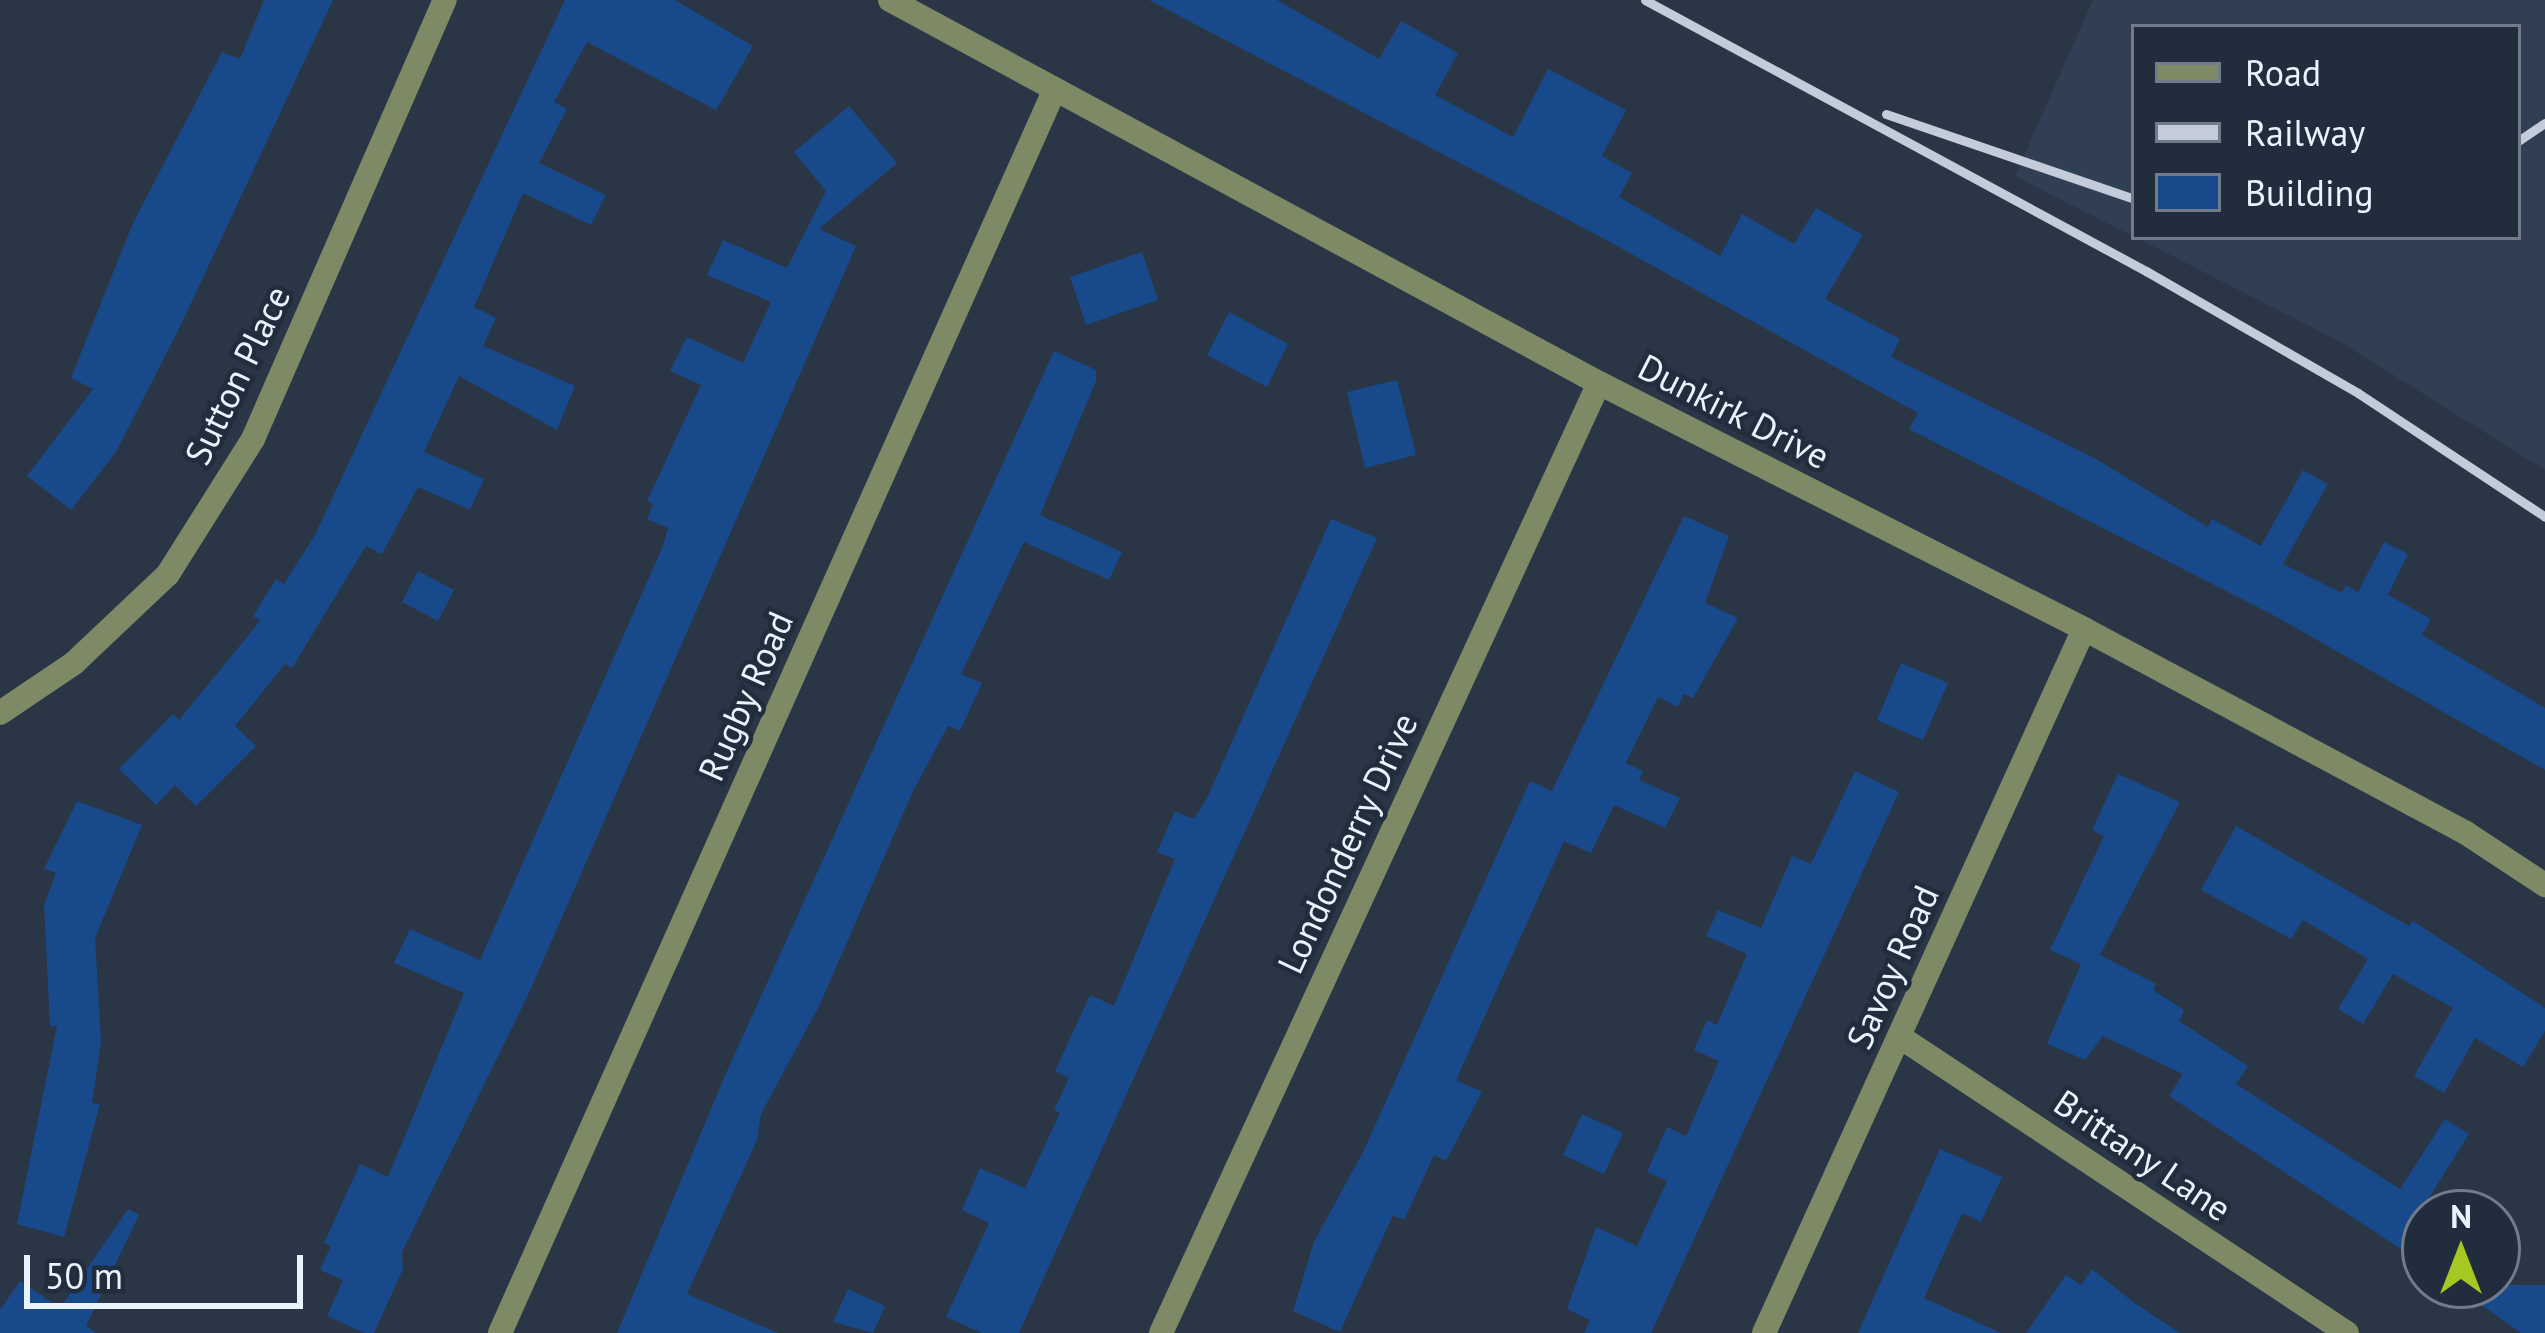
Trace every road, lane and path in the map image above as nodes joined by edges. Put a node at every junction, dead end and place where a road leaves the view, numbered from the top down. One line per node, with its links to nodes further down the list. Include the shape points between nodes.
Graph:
1 (445, 0): 6 (street, Sutton Place, via 253,439 168,574 74,663)
2 (890, 0): 3 (street, Dunkirk Drive)
3 (1055, 88): 4 (street, Dunkirk Drive); 9 (street, Rugby Road)
4 (1599, 382): 5 (street, Dunkirk Drive); 10 (street, Londonderry Drive)
5 (2084, 629): 7 (street, Dunkirk Drive, via 2466,833); 8 (street, Savoy Road)
6 (0, 713)
7 (2545, 885)
8 (1900, 1037): 11 (street, Savoy Road); 12 (street, Brittany Lane)
9 (500, 1333)
10 (1161, 1333)
11 (1764, 1333)
12 (2347, 1333)

